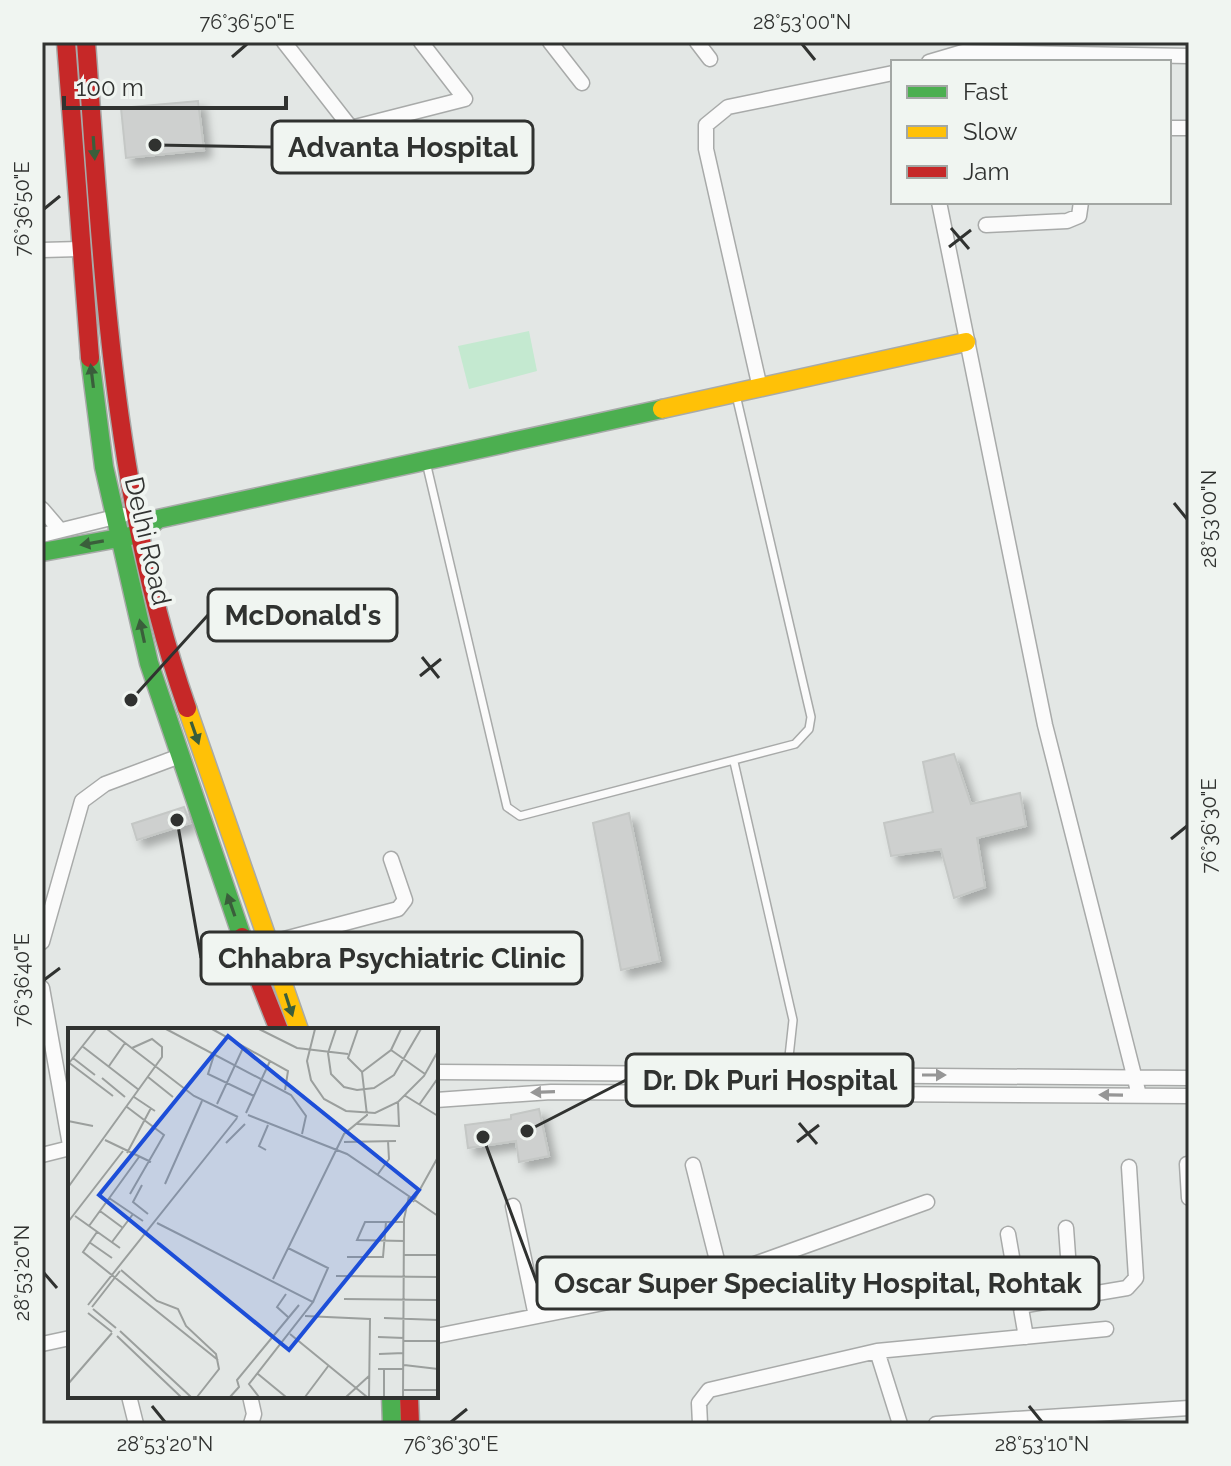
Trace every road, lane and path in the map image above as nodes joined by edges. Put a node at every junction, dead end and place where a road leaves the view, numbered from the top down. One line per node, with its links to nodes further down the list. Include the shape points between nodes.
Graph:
1 (66, 42): 17 (main road, Delhi Road)
2 (86, 42): 24 (main road, Delhi Road, one-way to 24, via 107,320)
3 (284, 42): 4 (street, via 351,128 465,99)
4 (421, 42)
5 (550, 42): 13 (street)
6 (697, 42): 10 (street)
7 (1008, 48): 8 (street); 11 (street)
8 (1155, 49): 9 (street)
9 (1189, 56)
10 (710, 59)
11 (936, 60)
12 (891, 73): 20 (street, via 728,107 706,125 706,149)
13 (582, 83)
14 (939, 204): 19 (street)
15 (1081, 204): 16 (street, via 1079,216 1067,221)
16 (986, 225)
17 (80, 249): 18 (street); 25 (main road, Delhi Road, one-way to 17, via 104,467)
18 (42, 250)
19 (966, 342): 20 (main road); 44 (street, via 1045,725)
20 (760, 388): 21 (main road)
21 (736, 393): 22 (main road); 33 (lane, via 811,717 809,729 795,744)
22 (426, 462): 26 (main road); 33 (lane, via 510,811 520,816)
23 (42, 509): 27 (street)
24 (136, 512): 25 (street); 26 (street); 28 (main road, Delhi Road)
25 (116, 517): 27 (street); 30 (main road, Delhi Road)
26 (158, 519): 28 (main road)
27 (60, 530): 29 (street)
28 (141, 534): 30 (main road); 36 (main road, Delhi Road, one-way to 36, via 168,655)
29 (42, 535)
30 (122, 537): 31 (main road, one-way to 31); 32 (main road, Delhi Road, one-way to 30, via 149,663)
31 (42, 552)
32 (180, 756): 35 (street, via 105,784 82,801); 39 (main road, Delhi Road, one-way to 32)
33 (734, 762): 42 (lane, via 793,1020)
34 (391, 859): 36 (street, via 405,900 398,909)
35 (42, 942)
36 (269, 943): 40 (main road, Delhi Road, one-way to 40)
37 (42, 988): 38 (street)
38 (42, 997): 50 (street)
39 (278, 1028)
40 (298, 1028)
41 (438, 1072): 42 (street)
42 (787, 1075): 43 (street, one-way to 43)
43 (970, 1075): 44 (street); 46 (street)
44 (1134, 1077): 45 (street); 47 (street)
45 (1189, 1078)
46 (973, 1093): 47 (street, one-way to 46); 49 (street, one-way to 49, via 551,1092)
47 (1139, 1095): 48 (street)
48 (1189, 1096)
49 (438, 1100)
50 (68, 1135)
51 (68, 1147): 52 (street)
52 (42, 1155)
53 (1187, 1164): 56 (street)
54 (693, 1165): 61 (street)
55 (1129, 1167): 62 (street, via 1136,1278 1127,1288)
56 (1189, 1198)
57 (927, 1202): 61 (street)
58 (513, 1206): 64 (street)
59 (1066, 1228): 62 (street)
60 (1008, 1234): 63 (street)
61 (721, 1276): 64 (street)
62 (1071, 1297): 63 (street)
63 (1020, 1306): 67 (street)
64 (536, 1316): 66 (street)
65 (1106, 1329): 67 (street)
66 (438, 1336)
67 (1026, 1337): 70 (street)
68 (68, 1338): 69 (street)
69 (42, 1344)
70 (877, 1351): 80 (street, via 709,1390 699,1403); 81 (street)
71 (130, 1398): 76 (street)
72 (250, 1398): 77 (street)
73 (391, 1398): 78 (main road)
74 (409, 1398): 79 (main road)
75 (1189, 1408): 82 (street)
76 (136, 1424)
77 (251, 1424)
78 (392, 1424)
79 (410, 1424)
80 (700, 1424)
81 (900, 1424)
82 (936, 1424)

